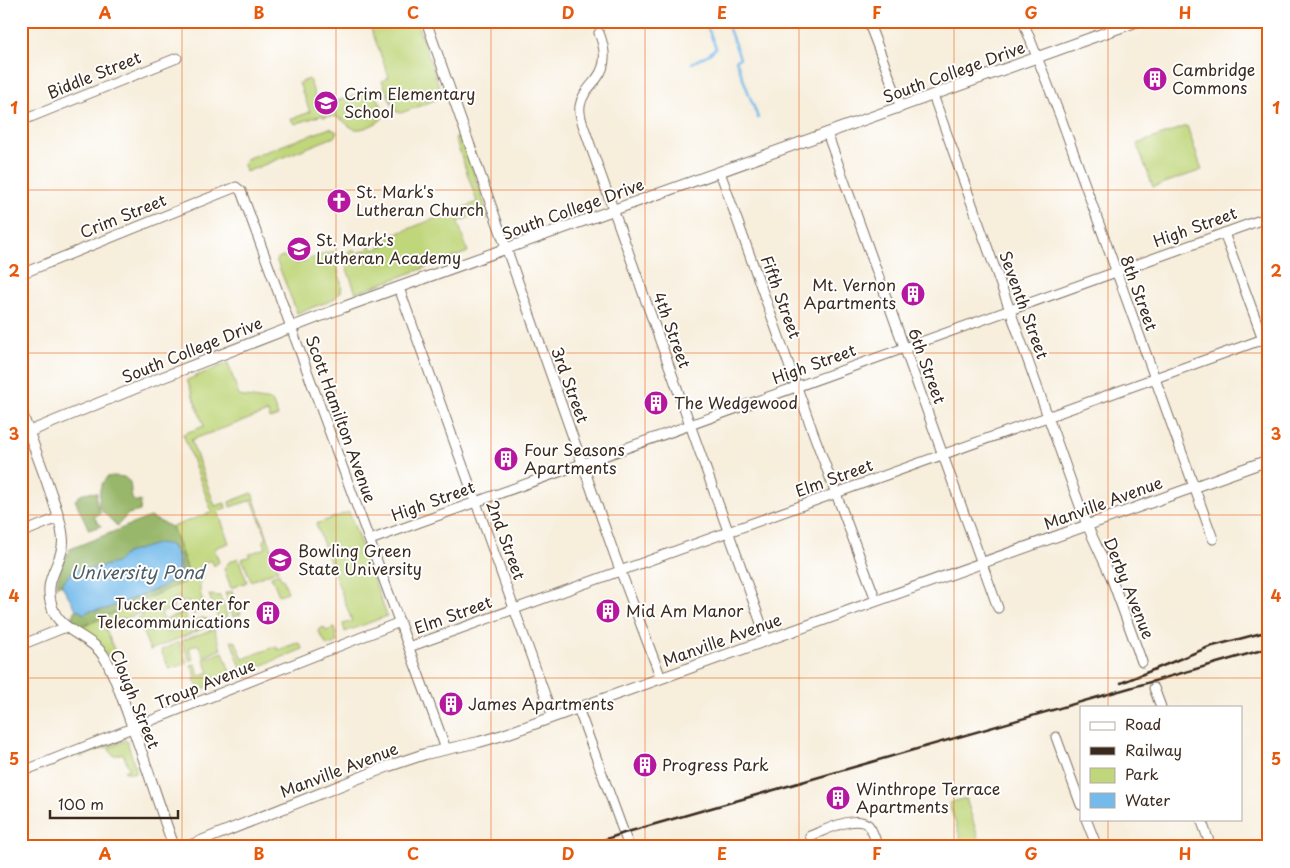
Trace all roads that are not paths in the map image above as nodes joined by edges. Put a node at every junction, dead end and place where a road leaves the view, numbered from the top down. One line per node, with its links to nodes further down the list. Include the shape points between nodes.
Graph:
1 (426, 21): 17 (street, 3rd Street)
2 (868, 21): 9 (street)
3 (1023, 21): 7 (street, 8th Street)
4 (1138, 21): 7 (street, South College Drive)
5 (599, 33): 14 (street, 4th Street, via 605,50 602,70 583,98 580,115)
6 (177, 58): 10 (street, Biddle Street)
7 (1037, 58): 8 (street, South College Drive); 18 (street, 8th Street)
8 (933, 95): 9 (street, South College Drive); 21 (street, Seventh Street)
9 (900, 107): 11 (street, South College Drive)
10 (21, 121)
11 (827, 133): 12 (street, South College Drive); 24 (street, 6th Street)
12 (720, 172): 14 (street, South College Drive); 26 (street, Fifth Street)
13 (236, 187): 19 (street, Crim Street); 22 (street, Scott Hamilton Avenue, via 241,191)
14 (613, 211): 17 (street, South College Drive); 29 (street, 4th Street)
15 (1269, 217): 16 (street, High Street)
16 (1224, 233): 18 (street, High Street); 23 (street)
17 (506, 249): 20 (street, South College Drive); 33 (street, 3rd Street)
18 (1115, 272): 21 (street, High Street); 25 (street, 8th Street)
19 (21, 274)
20 (399, 288): 22 (street, South College Drive); 36 (street, 2nd Street)
21 (1010, 310): 24 (street, High Street); 28 (street, Seventh Street)
22 (291, 327): 30 (street, South College Drive); 42 (street, Scott Hamilton Avenue)
23 (1266, 338): 25 (street, Elm Street)
24 (904, 348): 26 (street, High Street); 31 (street, 6th Street)
25 (1155, 378): 28 (street, Elm Street); 34 (street, 8th Street)
26 (797, 386): 29 (street, High Street); 35 (street, Fifth Street)
27 (21, 411): 30 (street, Clough Street)
28 (1048, 416): 31 (street, Elm Street); 38 (street, Seventh Street)
29 (690, 425): 33 (street, High Street); 39 (street, 4th Street)
30 (25, 434): 37 (street, Clough Street)
31 (942, 455): 35 (street, Elm Street); 43 (street, 6th Street)
32 (1269, 460): 34 (street, Manville Avenue)
33 (582, 464): 36 (street, High Street); 44 (street, 3rd Street)
34 (1194, 487): 38 (street, Manville Avenue); 41 (street, 8th Street)
35 (837, 493): 39 (street, Elm Street); 45 (street, Fifth Street)
36 (476, 502): 42 (street, High Street); 47 (street, 2nd Street)
37 (58, 518): 40 (street); 49 (street, Clough Street, via 63,542 50,580 49,596 56,617)
38 (1087, 525): 43 (street, Manville Avenue); 53 (street, Derby Avenue, via 1111,577)
39 (728, 532): 44 (street, Elm Street); 50 (street, 4th Street)
40 (21, 534)
41 (1213, 539)
42 (370, 540): 48 (street, Scott Hamilton Avenue)
43 (982, 562): 45 (street, Manville Avenue); 46 (street, 6th Street)
44 (621, 571): 47 (street, Elm Street); 54 (street, 3rd Street)
45 (876, 600): 50 (street, Manville Avenue)
46 (998, 608)
47 (515, 609): 52 (street, Elm Street); 58 (street, 2nd Street)
48 (400, 622): 52 (street, Scott Hamilton Avenue); 59 (street, Troup Avenue)
49 (66, 627): 51 (street); 59 (street, Clough Street, via 91,641 100,651 114,676)
50 (767, 640): 54 (street, Manville Avenue)
51 (21, 645)
52 (409, 647): 61 (street, Scott Hamilton Avenue)
53 (1142, 662)
54 (661, 678): 57 (street, Manville Avenue)
55 (1154, 688): 56 (street)
56 (1161, 706)
57 (578, 708): 58 (street, Manville Avenue); 67 (street)
58 (553, 717): 61 (street, Manville Avenue, via 497,737)
59 (133, 728): 62 (street, Troup Avenue); 68 (street, Clough Street)
60 (1056, 737): 63 (street)
61 (446, 749): 69 (street, Manville Avenue, via 389,766)
62 (21, 772)
63 (1080, 802)
64 (1086, 820): 71 (street)
65 (1201, 820): 72 (street)
66 (810, 836): 70 (street, via 845,823 862,821 868,825)
67 (628, 846)
68 (174, 847)
69 (186, 847)
70 (878, 847)
71 (1096, 847)
72 (1211, 847)

